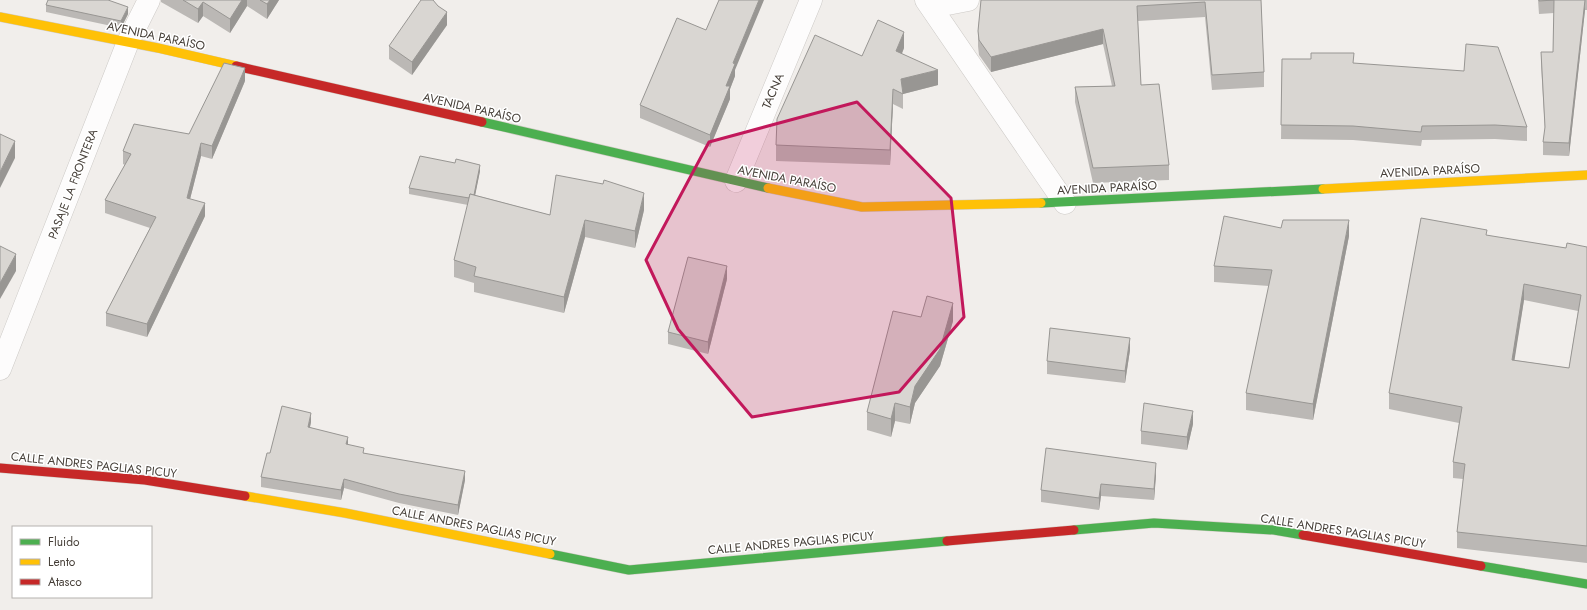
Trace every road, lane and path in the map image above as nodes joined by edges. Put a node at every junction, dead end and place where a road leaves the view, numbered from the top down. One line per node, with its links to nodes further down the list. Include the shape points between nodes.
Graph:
1 (149, 0): 6 (street, PASAJE LA FRONTERA)
2 (811, 0): 8 (street, TACNA)
3 (968, 0): 4 (street)
4 (929, 3): 9 (street)
5 (0, 17): 6 (street, AVENIDA PARAÍSO)
6 (128, 42): 8 (street, AVENIDA PARAÍSO); 10 (street, PASAJE LA FRONTERA)
7 (1587, 175): 9 (street, AVENIDA PARAÍSO)
8 (736, 181): 9 (street, AVENIDA PARAÍSO, via 862,206)
9 (1065, 203)
10 (0, 369)
11 (0, 468): 12 (street, CALLE ANDRES PAGLIAS PICUY, via 145,480 345,513 629,570 1154,523 1274,530)
12 (1587, 584)

